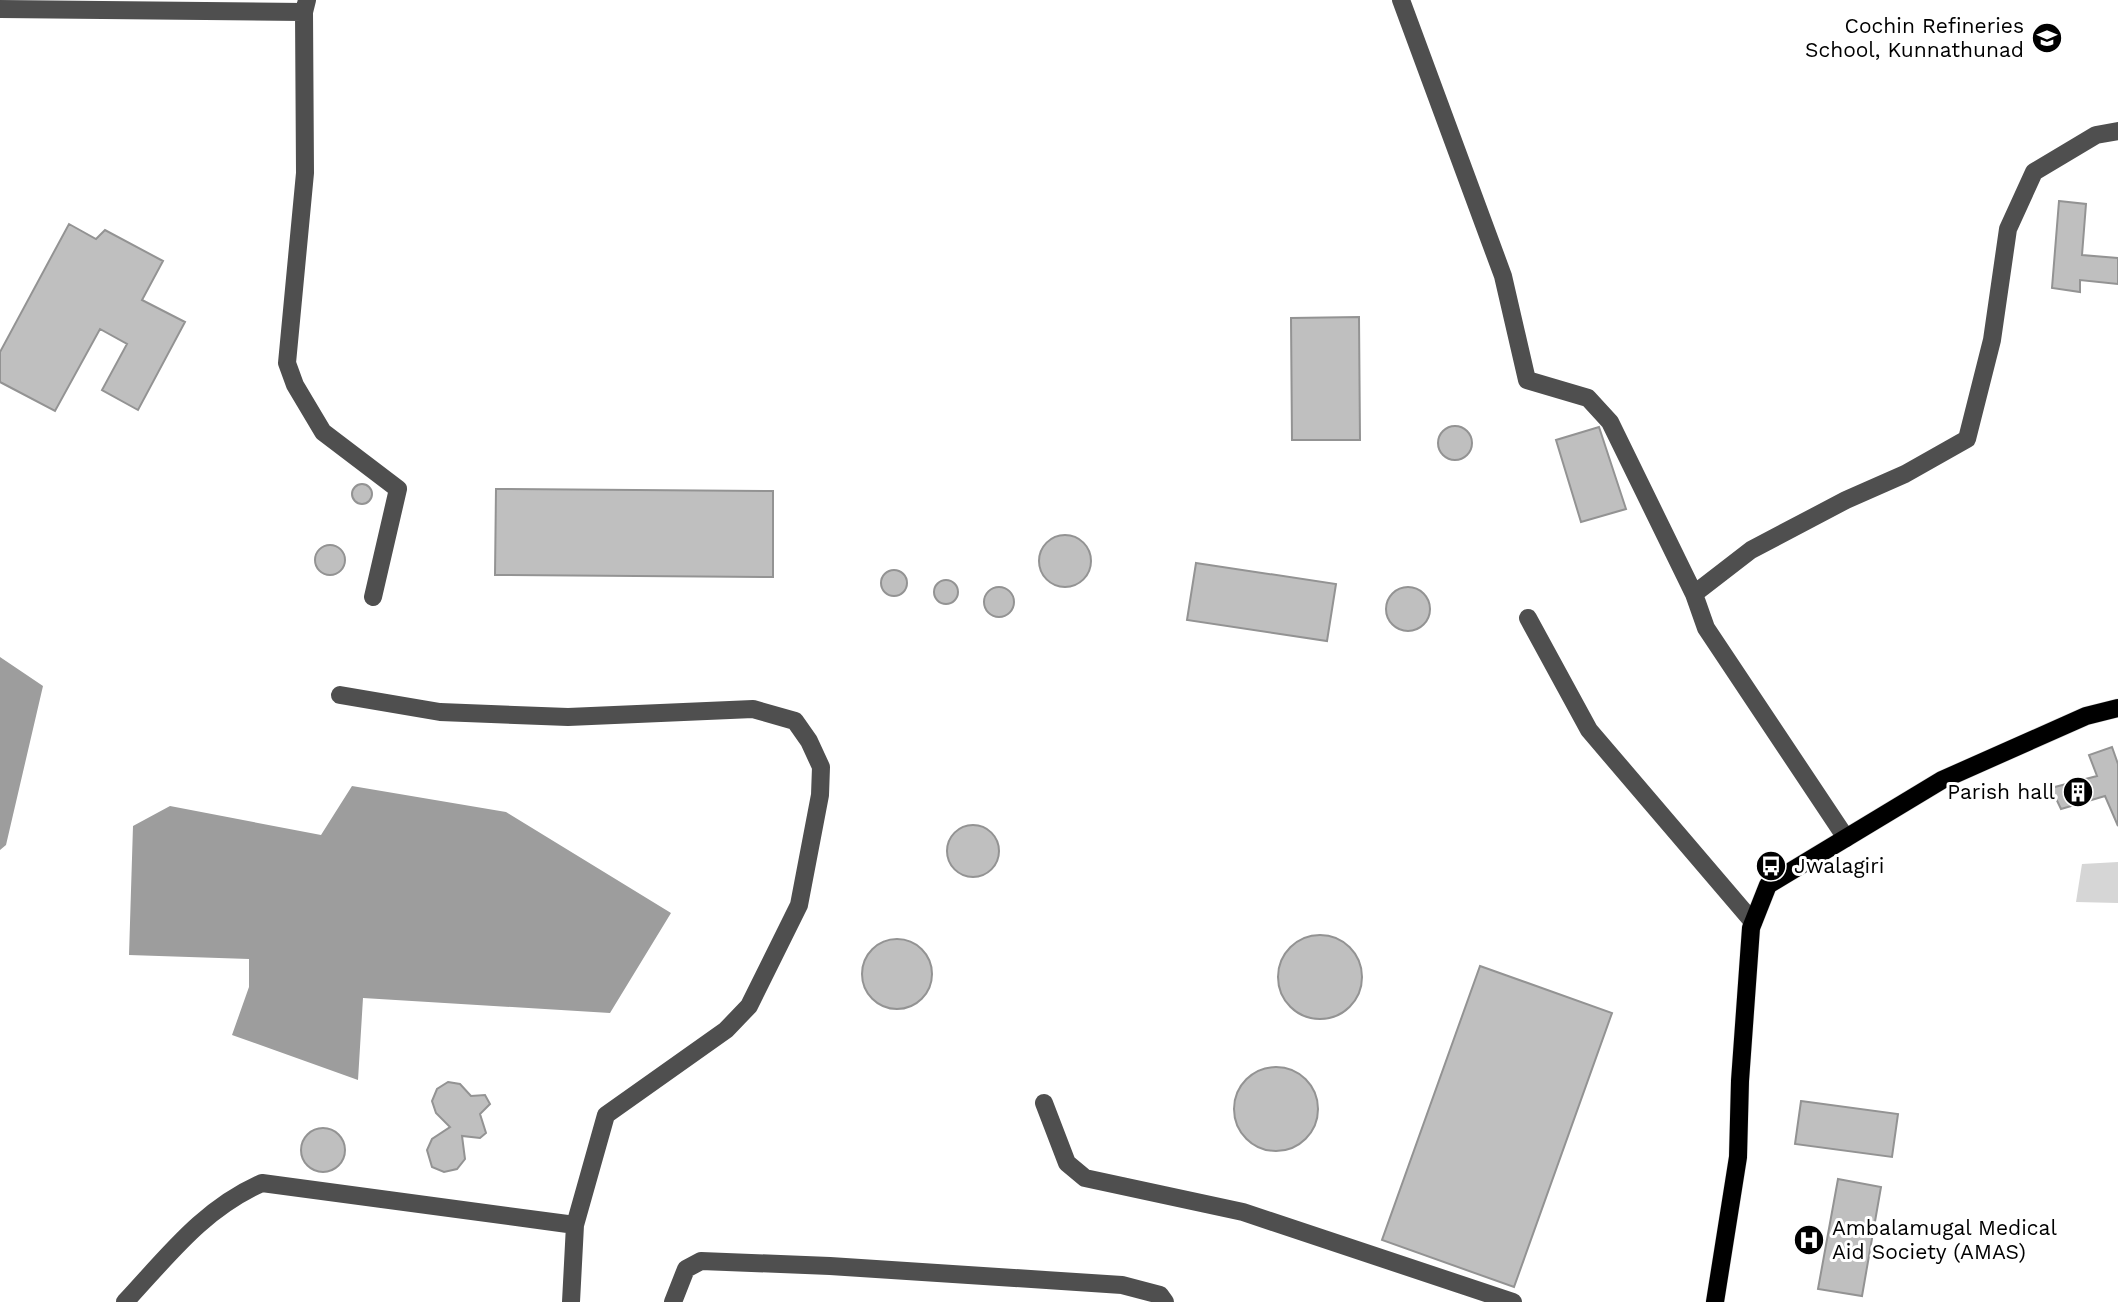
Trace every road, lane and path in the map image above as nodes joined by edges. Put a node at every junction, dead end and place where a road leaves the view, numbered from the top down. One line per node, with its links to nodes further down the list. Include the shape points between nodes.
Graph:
1 (1401, 0): 5 (street, via 1503,276 1527,380 1588,398 1610,422)
2 (306, 6): 3 (street); 6 (street, via 305,173 287,363 323,432 398,489)
3 (0, 9)
4 (2118, 131): 5 (street, via 2096,135 2034,172 2008,229 1992,340 1967,439 1751,550)
5 (1694, 594): 10 (street, via 1706,628)
6 (373, 597)
7 (1528, 618): 11 (street, via 1589,730)
8 (340, 695): 13 (street, via 440,712 568,717 753,709 795,720 821,767 799,905 749,1006 726,1030 606,1115)
9 (2118, 708): 10 (main road, via 2086,716 1987,758)
10 (1846, 838): 11 (main road, via 1768,885)
11 (1753, 922): 19 (main road, via 1738,1157)
12 (1044, 1103): 18 (street, via 1067,1163 1085,1178 1243,1212)
13 (575, 1225): 14 (street, via 262,1183 210,1212); 15 (street)
14 (125, 1302)
15 (571, 1302)
16 (673, 1302): 17 (street, via 686,1269 701,1261 1122,1286 1160,1295)
17 (1165, 1302)
18 (1513, 1302)
19 (1714, 1302)

